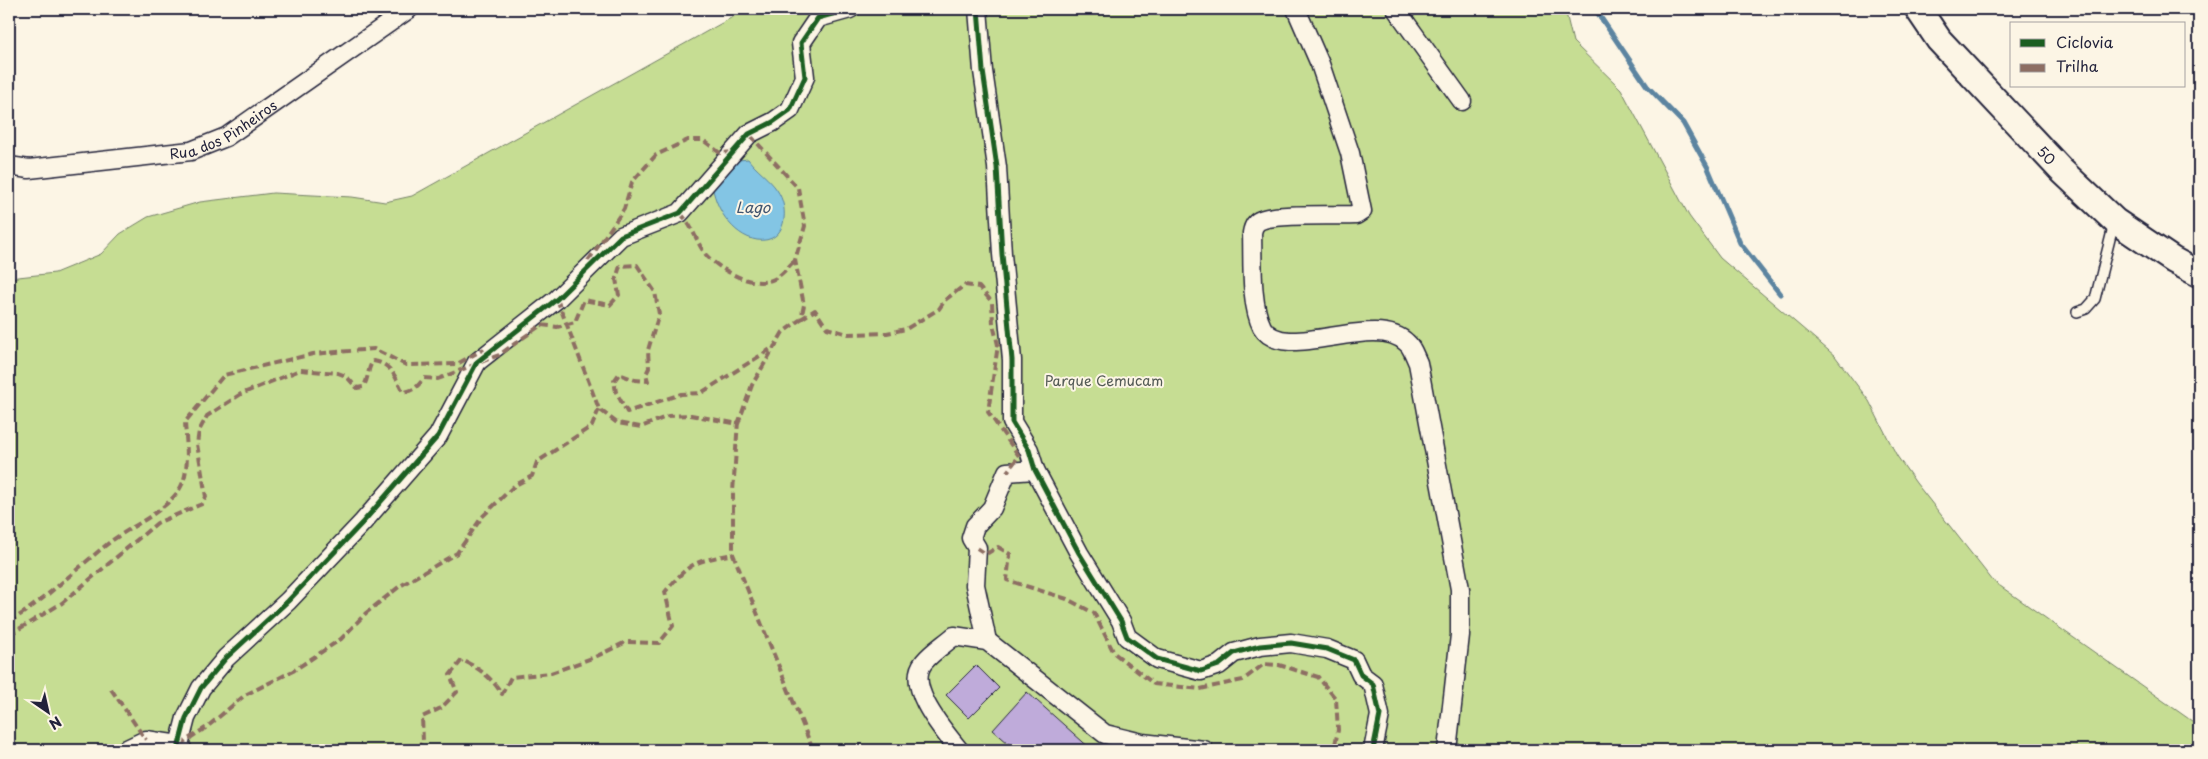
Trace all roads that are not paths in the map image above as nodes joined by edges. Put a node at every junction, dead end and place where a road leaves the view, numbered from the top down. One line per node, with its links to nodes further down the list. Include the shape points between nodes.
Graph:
1 (409, 9): 8 (street, Rua dos Pinheiros, via 209,146 191,151 29,170)
2 (850, 9): 14 (street, via 818,18 801,42 804,77 790,110 749,134 680,213 621,236 556,299 477,362 438,436 363,522 288,600 226,658 201,688 186,718)
3 (978, 9): 12 (street, via 997,167 1012,360 1012,422 1029,450)
4 (1296, 9): 19 (street, via 1320,64 1350,153 1362,210 1356,216 1278,217 1256,223 1252,233 1257,312 1268,334 1283,342 1361,332 1394,333 1408,343 1418,363 1460,589 1460,635)
5 (1396, 9): 7 (street)
6 (1918, 9): 9 (main road, 50, via 1946,46 2061,170)
7 (1462, 101)
8 (9, 166)
9 (2115, 220): 10 (main road, 50); 11 (lane, via 2095,299 2086,309)
10 (2199, 274)
11 (2077, 312)
12 (1035, 470): 13 (street, via 1007,472 992,508 975,526 971,538 977,548 975,585); 18 (street, via 1127,637 1158,659 1201,671 1219,665 1234,653 1291,643 1327,649 1354,660 1361,675 1373,684 1380,715)
13 (987, 641): 16 (street, via 954,636 923,663 918,683 932,714); 17 (street, via 1104,734)
14 (181, 748): 15 (street, via 146,740)
15 (125, 750)
16 (959, 750)
17 (1204, 750)
18 (1373, 750)
19 (1447, 750)

